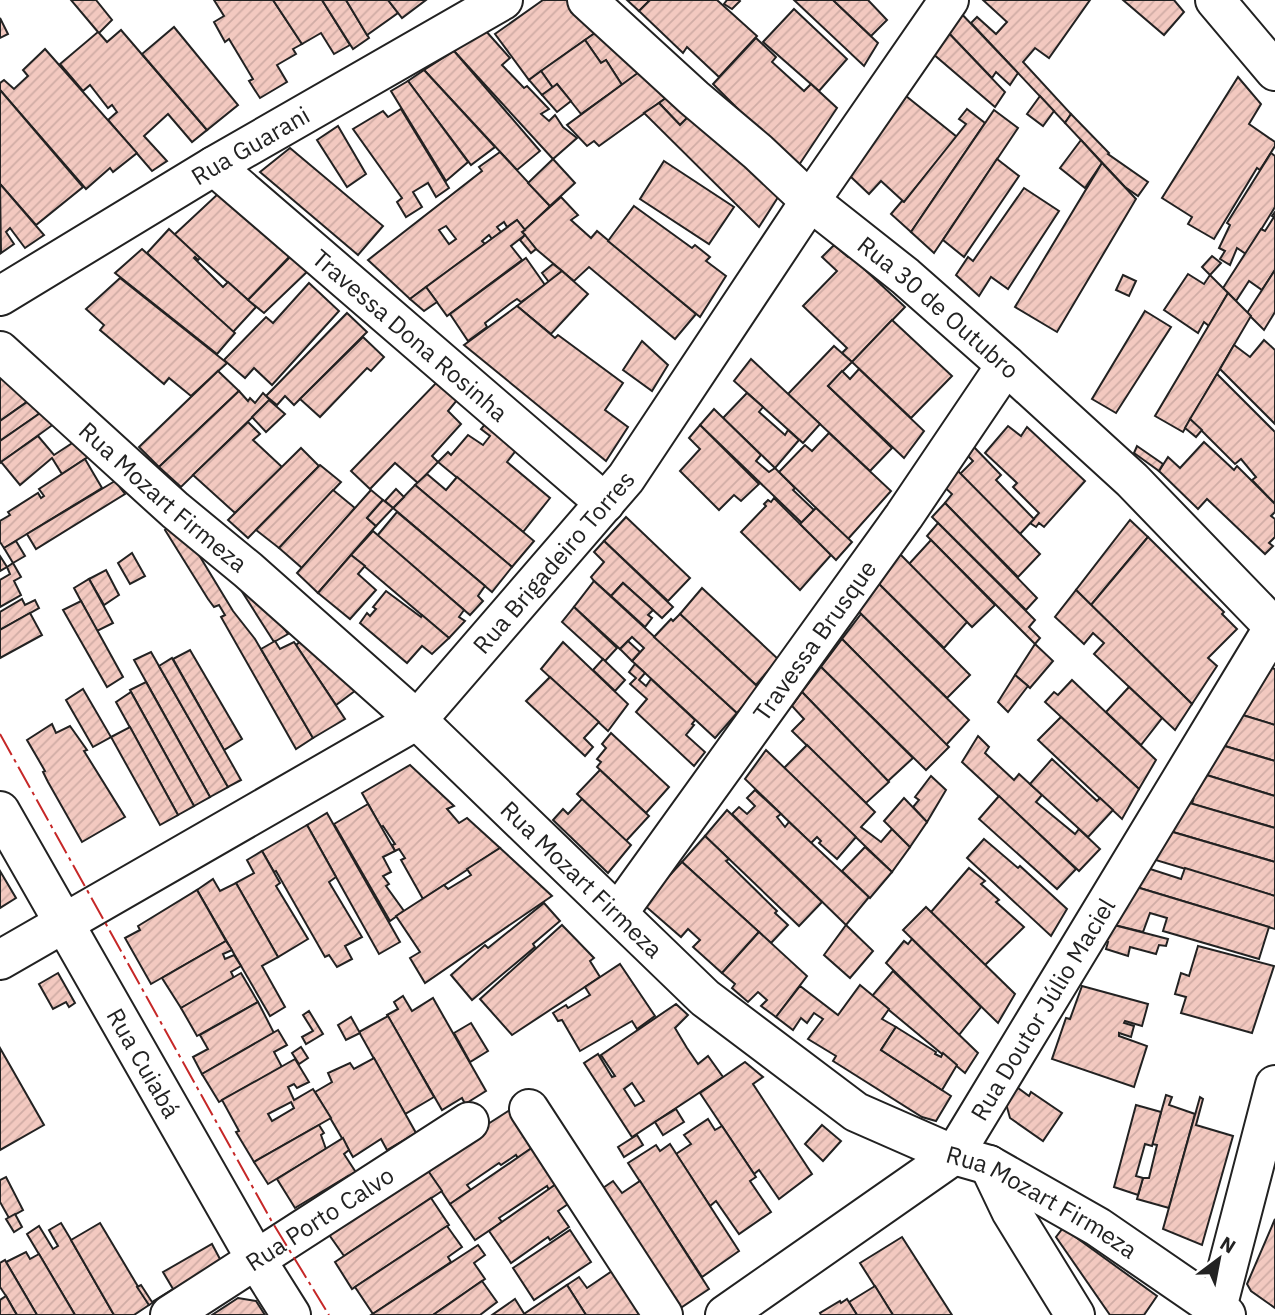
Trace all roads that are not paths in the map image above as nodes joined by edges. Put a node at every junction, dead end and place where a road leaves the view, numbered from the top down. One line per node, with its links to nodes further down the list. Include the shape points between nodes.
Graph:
1 (503, 0): 6 (street, Rua Guarani)
2 (587, 0): 7 (street, Rua 30 de Outubro)
3 (949, 0): 7 (street, Rua Brigadeiro Torres)
4 (1215, 0): 5 (street)
5 (1275, 71)
6 (214, 166): 8 (street, Rua Guarani); 11 (street, Travessa Dona Rosinha)
7 (810, 201): 10 (street, Rua 30 de Outubro); 11 (street, Rua Brigadeiro Torres)
8 (0, 296)
9 (0, 351): 13 (street, Rua Mozart Firmeza, via 174,510 248,569)
10 (1006, 365): 12 (street, Rua 30 de Outubro, via 1132,480); 15 (street, Travessa Brusque, via 889,537)
11 (605, 503): 13 (street, Rua Brigadeiro Torres)
12 (1275, 627): 21 (street, Rua Doutor Júlio Maciel)
13 (417, 720): 15 (street, Rua Mozart Firmeza); 16 (street, Rua Brigadeiro Torres)
14 (0, 811): 16 (street, Rua Cuiabá)
15 (618, 913): 21 (street, Rua Mozart Firmeza, via 705,998 856,1112)
16 (64, 922): 17 (street, Rua Brigadeiro Torres); 22 (street, Rua Cuiabá)
17 (0, 960)
18 (1275, 1085): 23 (street)
19 (529, 1109): 26 (street)
20 (469, 1122): 22 (street, Rua Porto Calvo)
21 (971, 1160): 23 (street, Rua Mozart Firmeza, via 1098,1227); 27 (street, Rua Doutor Júlio Maciel); 28 (street, via 1011,1211)
22 (257, 1261): 24 (street, Rua Porto Calvo); 25 (street, Rua Cuiabá)
23 (1221, 1311)
24 (170, 1315)
25 (291, 1315)
26 (663, 1315)
27 (725, 1315)
28 (1075, 1315)

